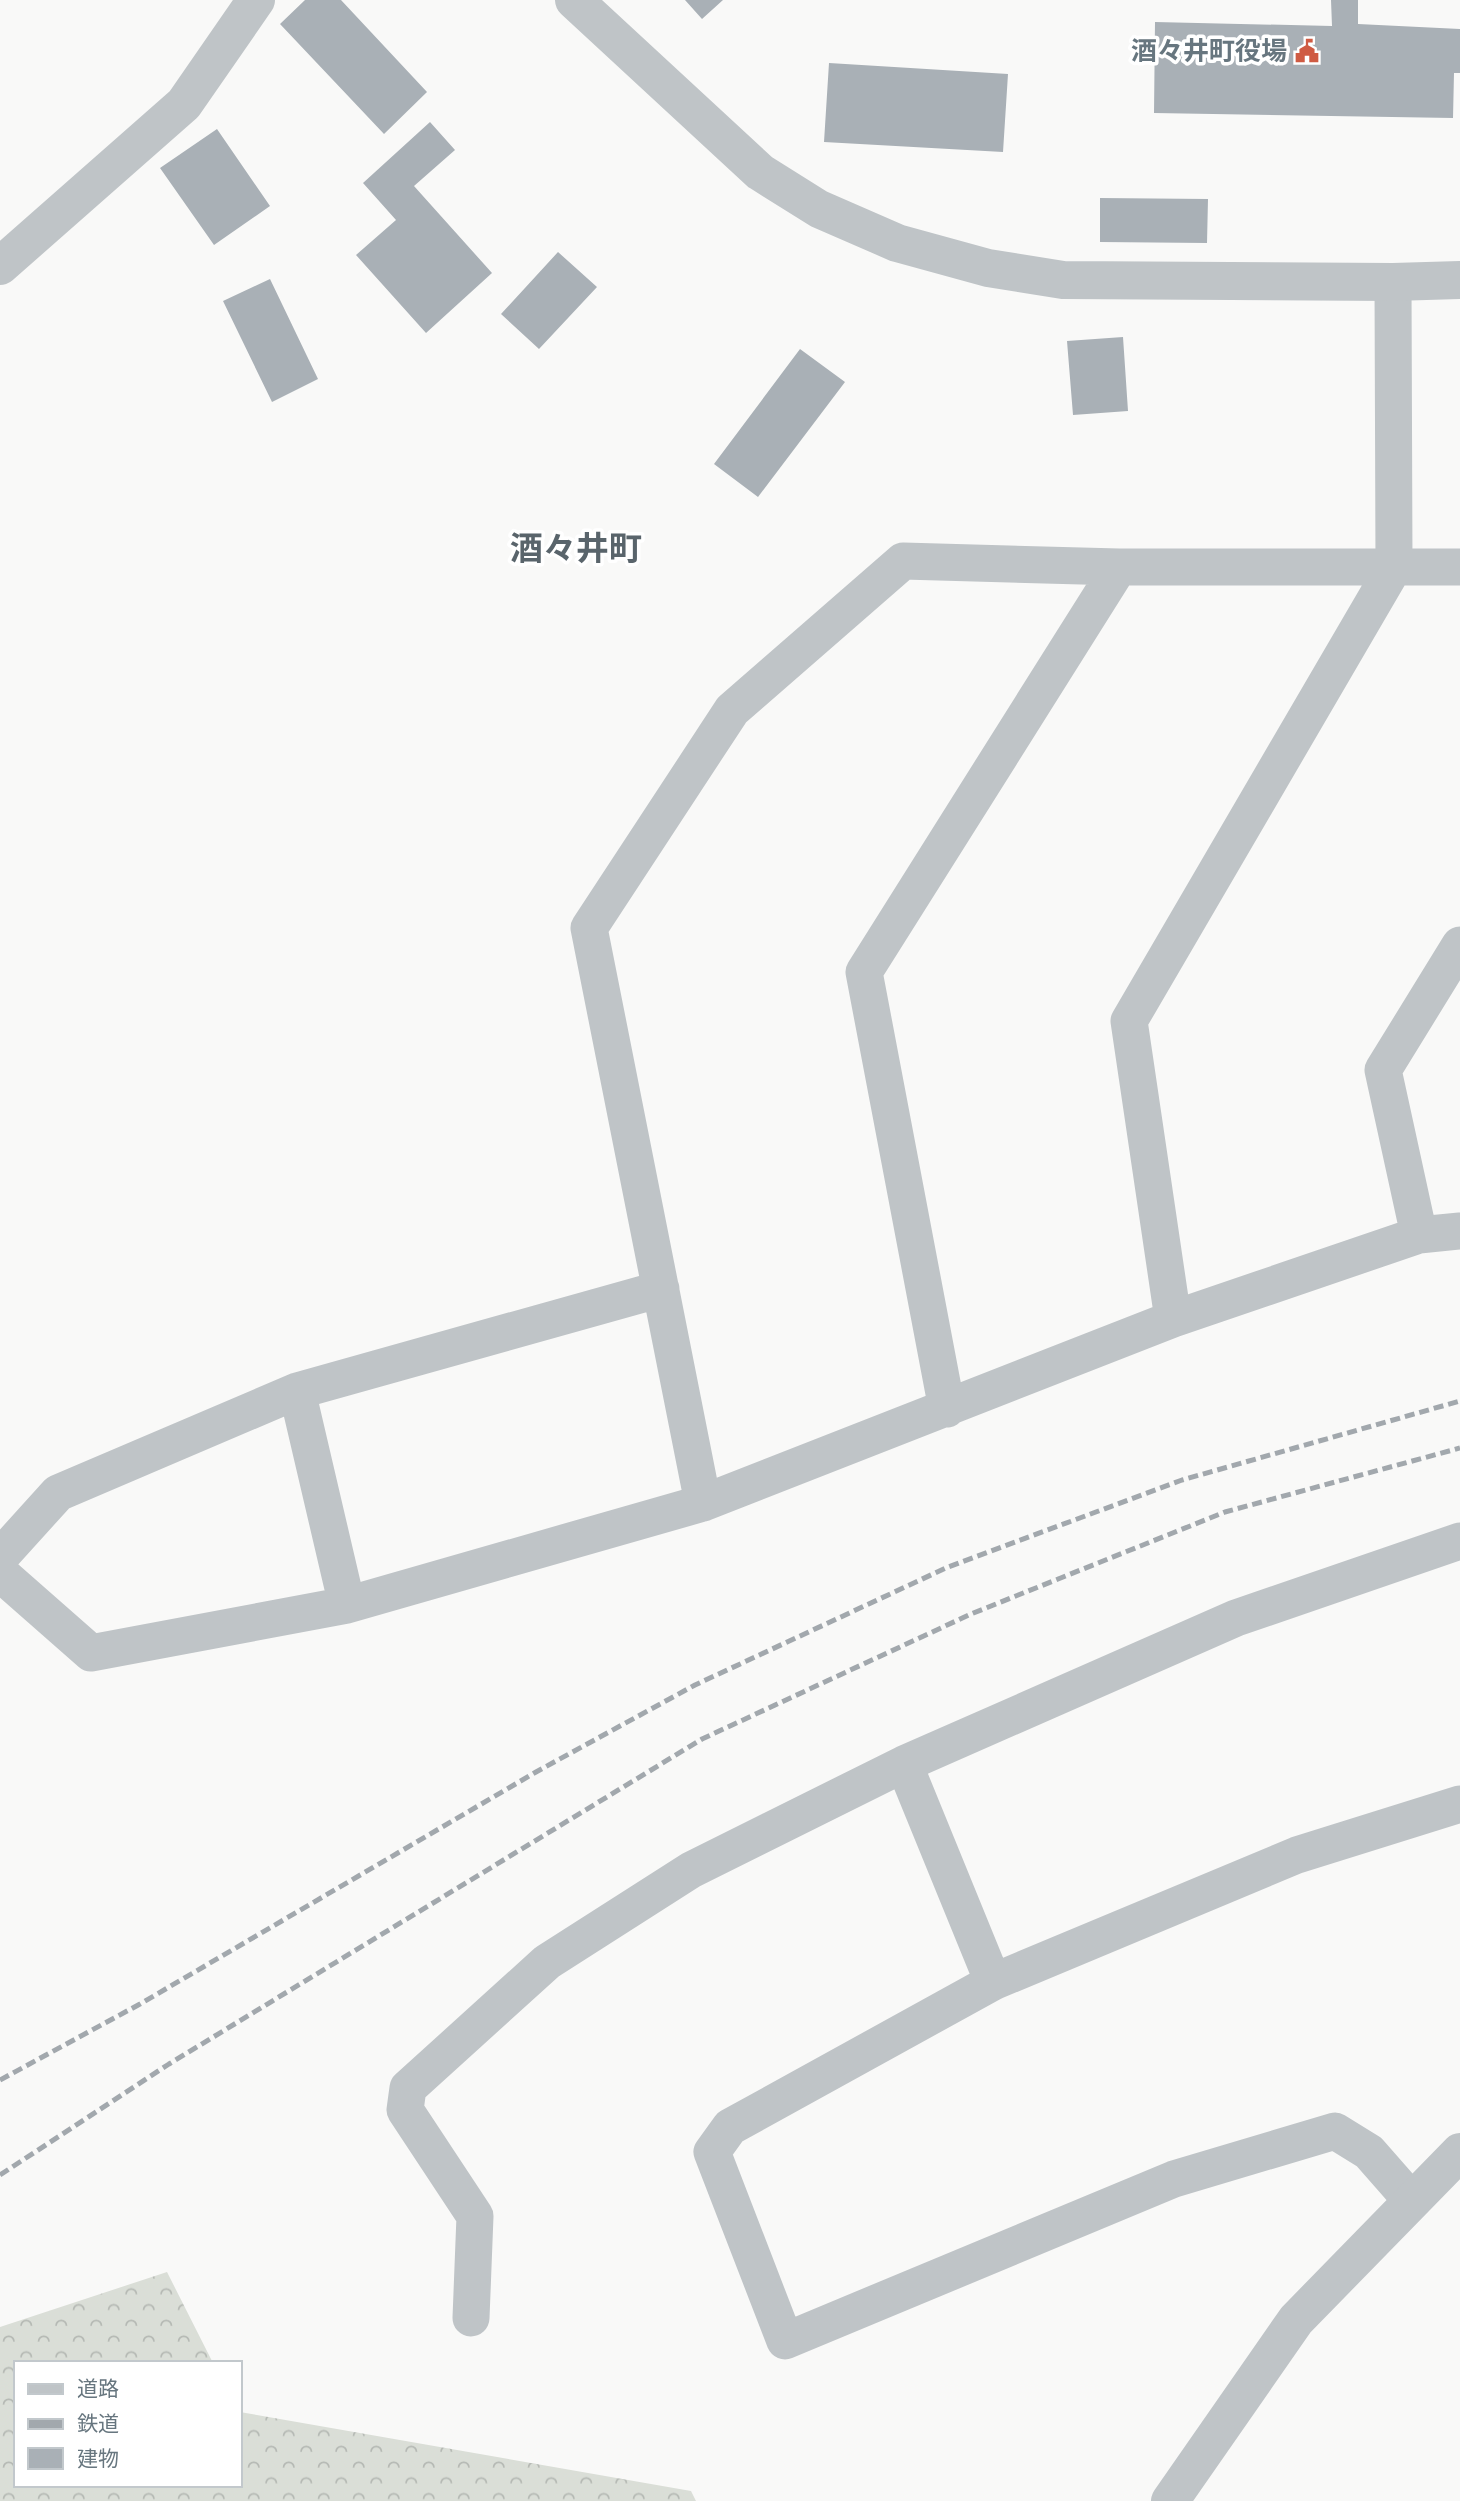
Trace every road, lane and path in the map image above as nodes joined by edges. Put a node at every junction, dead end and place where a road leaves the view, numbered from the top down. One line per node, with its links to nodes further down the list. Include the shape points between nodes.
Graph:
1 (256, 0): 3 (street, via 184,104)
2 (574, 0): 5 (street, via 761,172 819,209 897,243 988,268 1063,279)
3 (0, 266)
4 (1460, 280): 5 (street)
5 (1393, 282): 7 (street)
6 (1119, 566): 7 (street); 12 (street, via 903,561 732,710 589,928); 15 (street, via 864,972)
7 (1394, 567): 8 (street); 13 (street, via 1129,1021)
8 (1460, 567)
9 (1460, 945): 11 (street, via 1383,1070)
10 (1460, 1231): 11 (street)
11 (1419, 1235): 13 (street)
12 (661, 1289): 14 (street); 16 (street)
13 (1173, 1319): 15 (street)
14 (296, 1391): 18 (street, via 58,1493); 20 (street)
15 (947, 1409): 16 (street)
16 (703, 1503): 20 (street)
17 (1460, 1541): 21 (street, via 1236,1618)
18 (0, 1557)
19 (0, 1573): 20 (street, via 91,1653)
20 (347, 1605)
21 (904, 1764): 23 (street); 26 (street, via 691,1870 547,1962 408,2088 405,2110 475,2216)
22 (1460, 1804): 23 (street, via 1297,1855)
23 (993, 1982): 25 (street, via 730,2127 712,2152 785,2341 1174,2179 1335,2131 1369,2152)
24 (1460, 2152): 25 (street)
25 (1412, 2201): 27 (street, via 1296,2320)
26 (471, 2318)
27 (1170, 2501)

